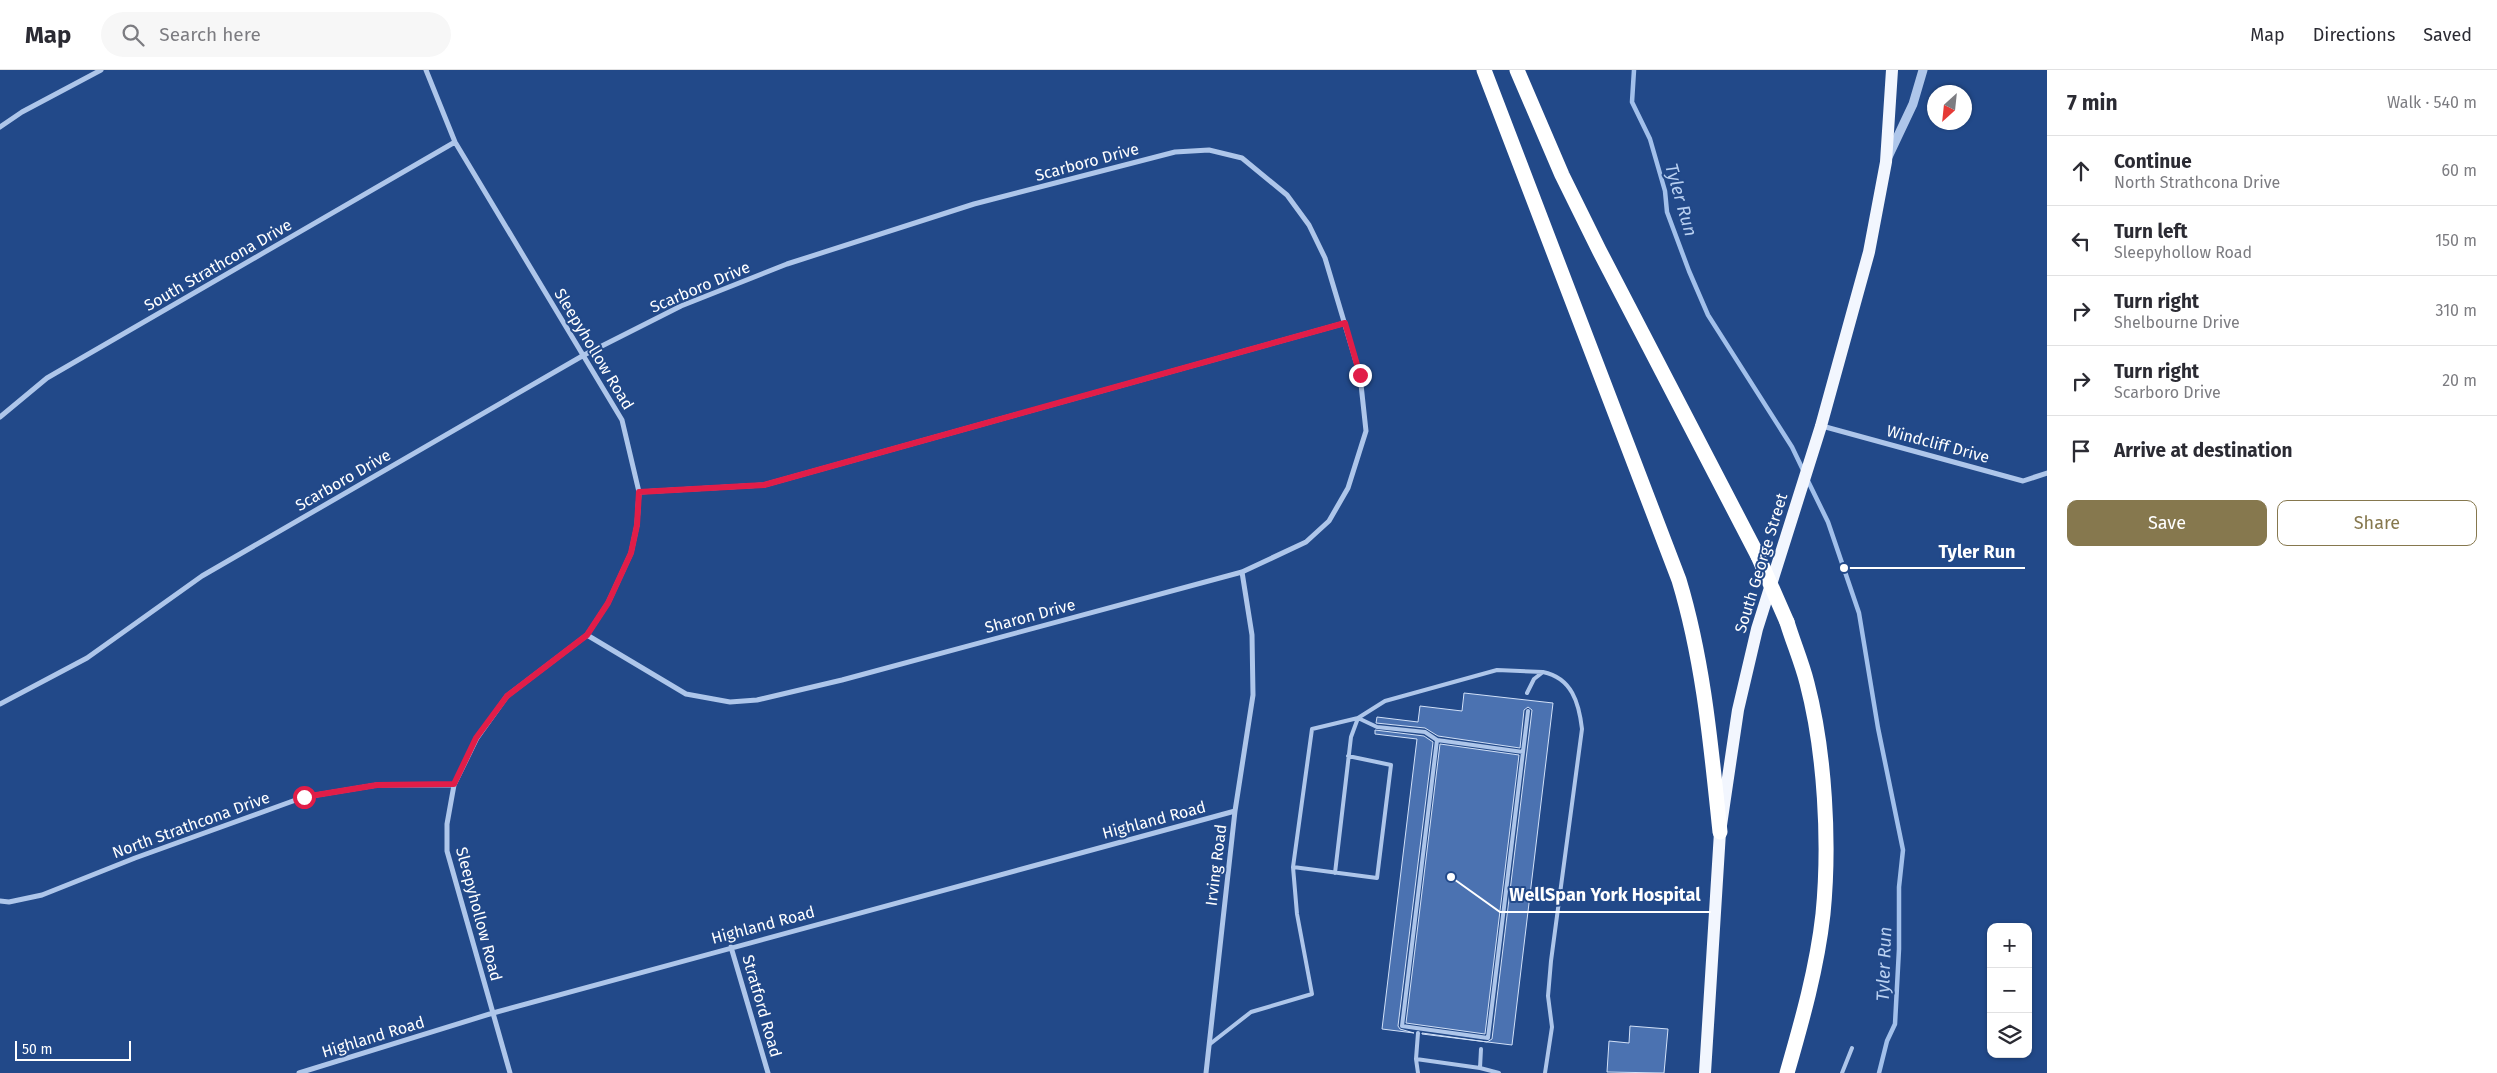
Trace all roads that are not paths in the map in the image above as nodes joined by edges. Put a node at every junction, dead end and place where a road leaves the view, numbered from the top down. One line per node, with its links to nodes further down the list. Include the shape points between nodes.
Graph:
1 (101, 70): 7 (street)
2 (426, 70): 8 (street, Sleepyhollow Road)
3 (1484, 70): 29 (highway, via 1680,580 1691,620 1706,704)
4 (1517, 70): 49 (highway, bridge, via 1591,233 1758,556 1786,622 1807,684 1817,738 1826,846 1822,914 1813,974)
5 (1892, 70): 9 (main road, South George Street)
6 (1923, 70): 9 (street, via 1913,104)
7 (0, 127)
8 (455, 142): 11 (street, Sleepyhollow Road); 13 (street, South Strathcona Drive, via 47,378)
9 (1886, 162): 14 (main road, South George Street, via 1869,252)
10 (1345, 323): 11 (street, Scarboro Drive, via 1325,258 1309,225 1287,195 1242,158 1209,150 1175,152 974,204 787,264 681,306); 12 (street, Scarboro Drive); 16 (street, via 764,485)
11 (584, 355): 16 (street, Sleepyhollow Road, via 622,420); 21 (street, Scarboro Drive, via 202,576 87,658)
12 (1360, 375): 17 (street, Sharon Drive, via 1366,431 1348,488 1330,521 1306,542)
13 (0, 417)
14 (1821, 426): 15 (street, Windcliff Drive, via 2023,481); 29 (main road, South George Street, via 1748,659)
15 (2047, 473)
16 (639, 492): 18 (street, Sleepyhollow Road, via 631,553 608,603)
17 (1242, 572): 18 (street, Sharon Drive, via 757,700 730,702 686,694); 28 (street, Irving Road, via 1252,635 1253,694)
18 (587, 635): 27 (street, Sleepyhollow Road, via 507,696 476,738)
19 (1543, 672): 20 (lane, via 1534,679); 23 (lane, via 1497,670 1385,701); 47 (lane, via 1561,679 1579,704 1582,729 1551,961 1548,996 1552,1027)
20 (1526, 693)
21 (0, 704)
22 (1528, 711): 25 (lane)
23 (1358, 718): 24 (lane, via 1377,727 1425,732); 26 (lane); 30 (lane, via 1312,729)
24 (1437, 740): 25 (lane); 25 (lane, via 1402,1026 1488,1038)
25 (1522, 752)
26 (1348, 756): 31 (lane); 31 (lane, via 1391,765 1377,878)
27 (454, 784): 32 (street, North Strathcona Drive, via 377,785 304,797 42,895); 34 (street, Sleepyhollow Road, via 447,824 447,851)
28 (1235, 811): 33 (street, Highland Road); 36 (street, Irving Road)
29 (1720, 832): 48 (main road, South George Street)
30 (1293, 867): 31 (lane); 36 (lane, via 1312,994 1251,1012)
31 (1335, 873)
32 (0, 902)
33 (732, 947): 34 (street, Highland Road); 43 (street, Stratford Road)
34 (493, 1013): 41 (street, Highland Road); 42 (street, Sleepyhollow Road)
35 (1418, 1033): 39 (lane)
36 (1208, 1045): 44 (street, Irving Road)
37 (1852, 1048): 50 (lane)
38 (1481, 1049): 40 (lane)
39 (1416, 1059): 40 (lane); 45 (lane)
40 (1480, 1068): 46 (lane)
41 (299, 1073)
42 (510, 1073)
43 (768, 1073)
44 (1206, 1073)
45 (1418, 1073)
46 (1499, 1073)
47 (1545, 1073)
48 (1705, 1073)
49 (1787, 1073)
50 (1842, 1073)

